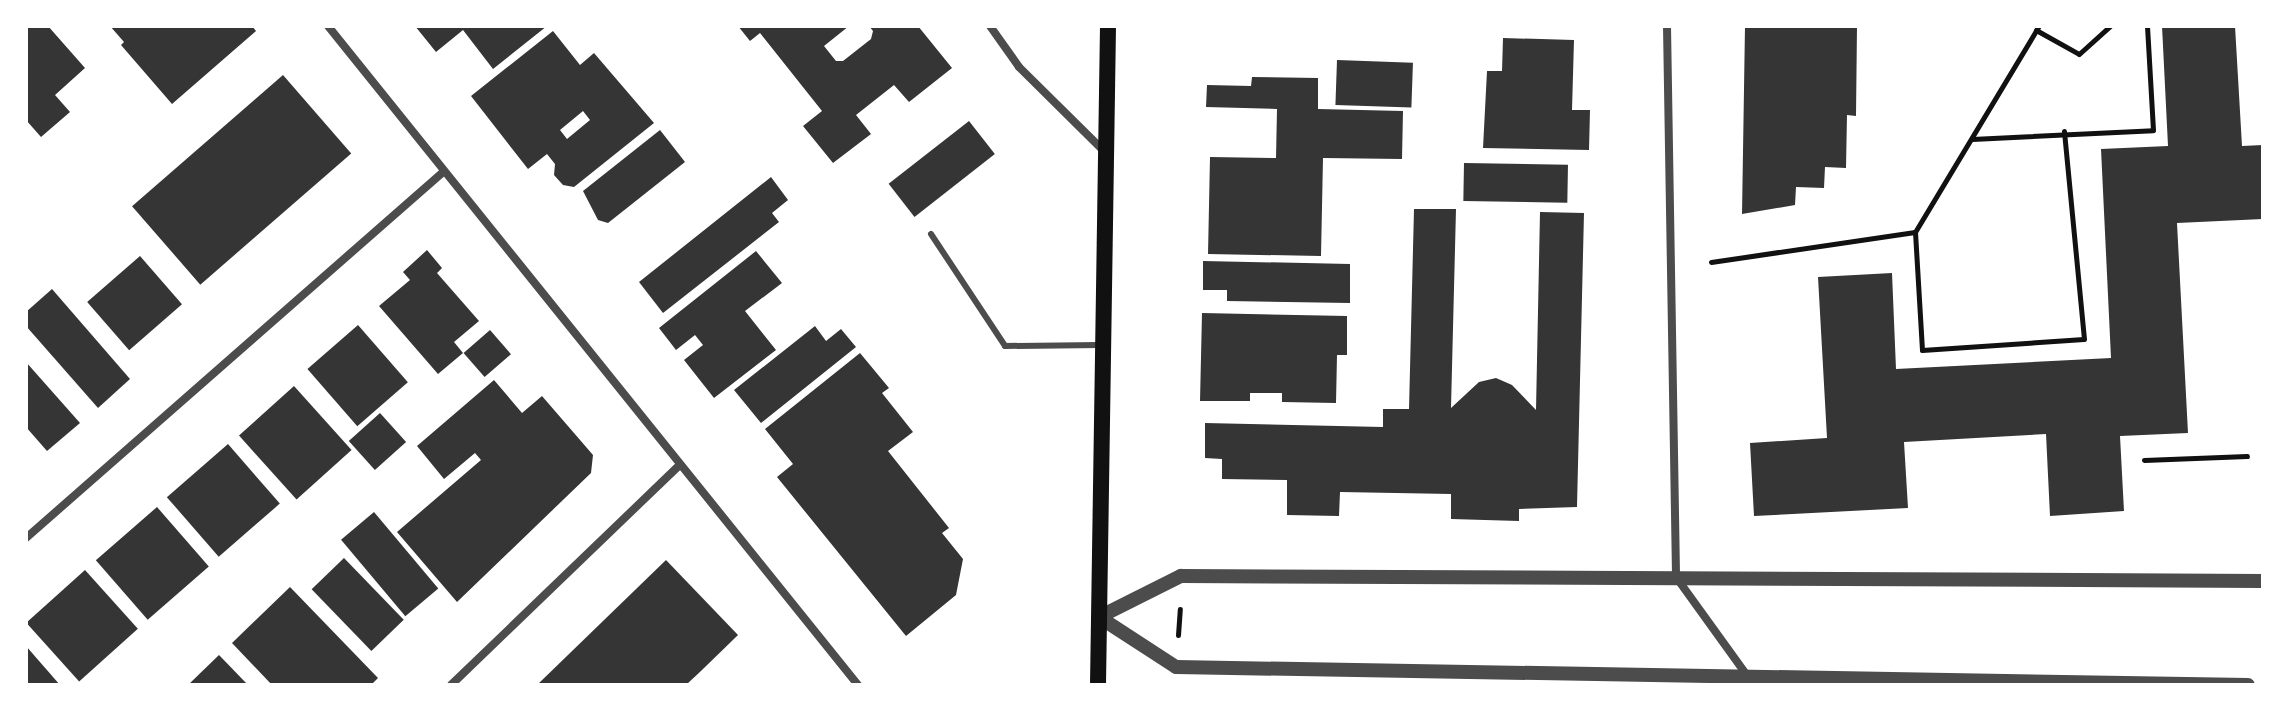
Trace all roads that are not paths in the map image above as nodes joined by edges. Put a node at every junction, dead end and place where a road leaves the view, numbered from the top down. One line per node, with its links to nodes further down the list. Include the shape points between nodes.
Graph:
1 (328, 26): 6 (street)
2 (990, 26): 5 (street, via 1019,67)
3 (1108, 26): 5 (main road)
4 (1667, 26): 11 (street)
5 (1107, 153): 8 (main road)
6 (443, 172): 9 (street); 10 (street)
7 (931, 234): 8 (lane, via 1005,346)
8 (1103, 345): 13 (main road)
9 (680, 465): 15 (street); 16 (street)
10 (26, 538)
11 (1676, 577): 12 (street); 13 (street, via 1181,576); 14 (street)
12 (2263, 581)
13 (1099, 617): 14 (street, via 1176,667); 17 (main road)
14 (1751, 680): 18 (street)
15 (451, 685)
16 (858, 685)
17 (1098, 685)
18 (2248, 685)

